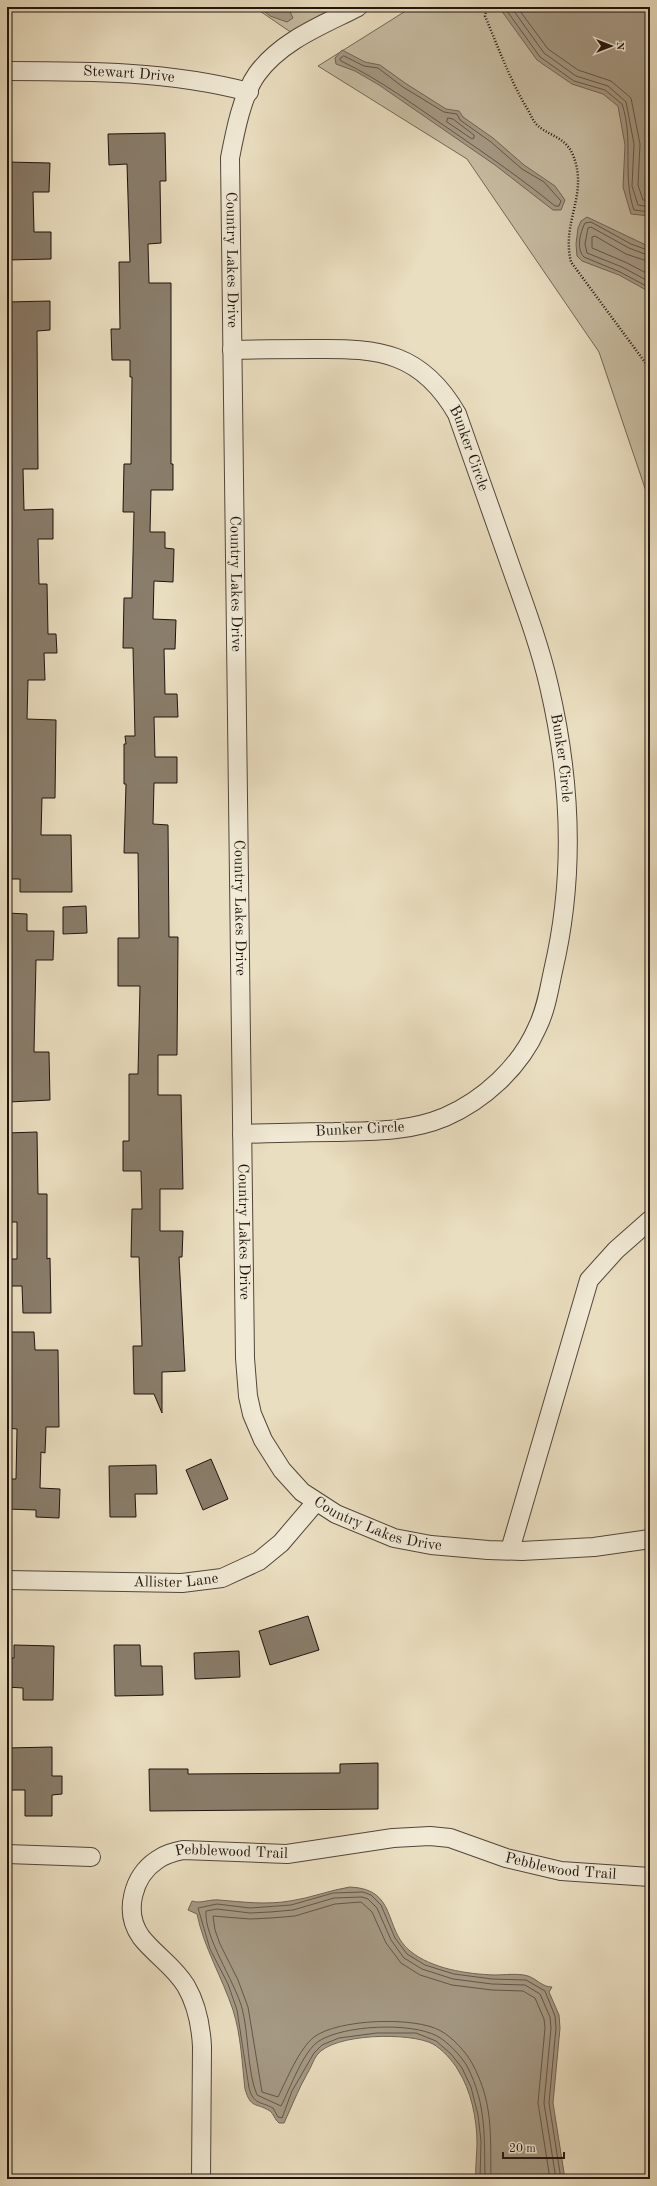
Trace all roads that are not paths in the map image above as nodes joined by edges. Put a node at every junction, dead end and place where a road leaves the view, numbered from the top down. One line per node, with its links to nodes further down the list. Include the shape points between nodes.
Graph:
1 (358, 7): 3 (street, Country Lakes Drive, via 291,42 256,75)
2 (7, 70): 3 (street, Stewart Drive, via 150,74 214,83)
3 (249, 92): 4 (street, Country Lakes Drive, via 238,117 230,158)
4 (232, 350): 5 (street, Country Lakes Drive); 5 (street, Bunker Circle, via 349,348 388,354 417,368 450,402 457,414 528,616 549,685 561,749 568,834 559,947 546,1003 530,1042 511,1068 488,1090 455,1112 413,1127)
5 (242, 1134): 7 (street, Country Lakes Drive, via 244,1358 248,1396 252,1414 267,1446 292,1481)
6 (650, 1220): 9 (street, via 616,1250 589,1280)
7 (316, 1502): 9 (street, Country Lakes Drive, via 394,1538 431,1545); 10 (street, Allister Lane, via 281,1543 259,1561 222,1578 182,1583)
8 (650, 1539): 9 (street, Country Lakes Drive, via 594,1547)
9 (510, 1550)
10 (7, 1580)
11 (7, 1854): 12 (street)
12 (91, 1857)
13 (650, 1877): 14 (street, Pebblewood Trail, via 555,1870 506,1858 450,1838 430,1836 393,1838 287,1854 183,1850 157,1860 137,1882 132,1909 134,1923 141,1936 174,1969 186,1987 201,2026)
14 (201, 2179)

